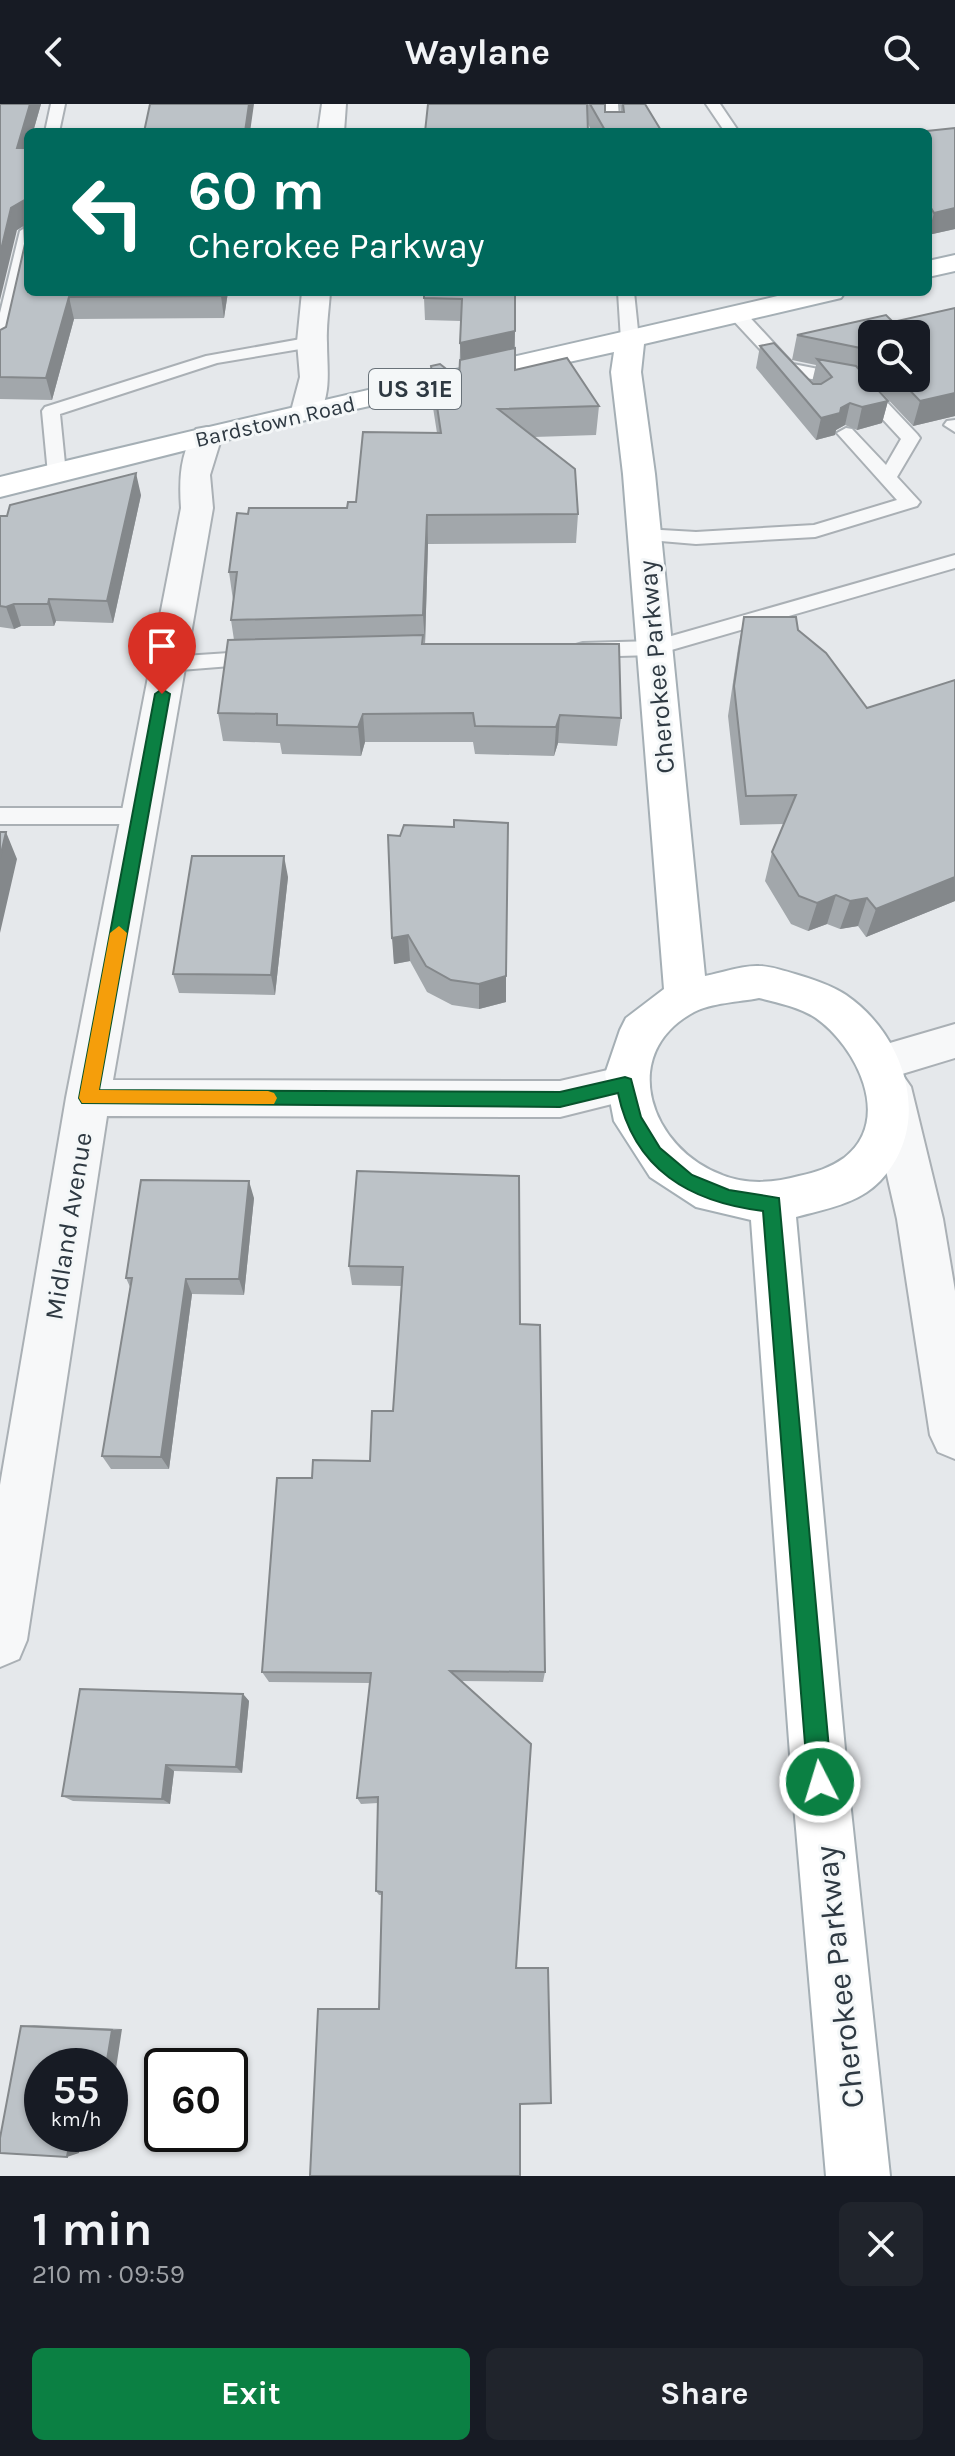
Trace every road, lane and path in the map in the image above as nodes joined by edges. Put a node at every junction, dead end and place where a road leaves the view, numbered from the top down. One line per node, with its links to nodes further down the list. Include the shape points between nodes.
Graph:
1 (58, 104): 5 (lane)
2 (334, 104): 6 (street)
3 (611, 104): 7 (lane)
4 (713, 104): 8 (lane)
5 (53, 128)
6 (331, 128)
7 (613, 128)
8 (729, 128)
9 (24, 248): 18 (lane)
10 (955, 263): 11 (main road)
11 (932, 268)
12 (316, 296): 17 (street)
13 (626, 296): 16 (lane)
14 (814, 296): 15 (main road, Bardstown Road / US 31E)
15 (737, 314): 16 (main road, Bardstown Road / US 31E); 19 (lane)
16 (630, 340): 21 (main road, Bardstown Road / US 31E); 27 (main road, Cherokee Parkway, via 626,372)
17 (312, 342): 21 (street, via 315,377); 24 (lane, via 239,352 51,411)
18 (0, 348)
19 (787, 368): 20 (lane); 25 (lane, via 858,382 911,438)
20 (806, 389)
21 (306, 411): 23 (main road, Bardstown Road / US 31E)
22 (846, 433): 25 (lane)
23 (207, 436): 24 (main road, Bardstown Road / US 31E); 32 (street, Midland Avenue, via 194,475 197,508)
24 (57, 474): 26 (main road, Bardstown Road / US 31E)
25 (888, 476): 27 (lane, via 910,502 815,531 696,538)
26 (0, 487)
27 (644, 535): 29 (main road, Cherokee Parkway)
28 (955, 561): 29 (lane)
29 (654, 648): 30 (lane); 35 (main road, Cherokee Parkway)
30 (555, 650)
31 (275, 658): 32 (lane)
32 (168, 664): 34 (street, Midland Avenue)
33 (0, 816): 34 (lane)
34 (140, 816): 39 (street, Midland Avenue)
35 (685, 994): 37 (main road, via 720,983 746,982 798,990 832,1007 861,1031); 38 (main road, via 653,1016 632,1047)
36 (955, 1041): 37 (street)
37 (885, 1074): 40 (main road, via 889,1122 875,1154 849,1180 814,1198); 41 (street, via 920,1219)
38 (625, 1084): 39 (street, via 560,1099); 40 (main road, via 632,1119 654,1153 686,1180 727,1198)
39 (88, 1098): 42 (street, Midland Avenue)
40 (772, 1204): 43 (main road, Cherokee Parkway)
41 (955, 1435)
42 (0, 1640)
43 (858, 2176)

